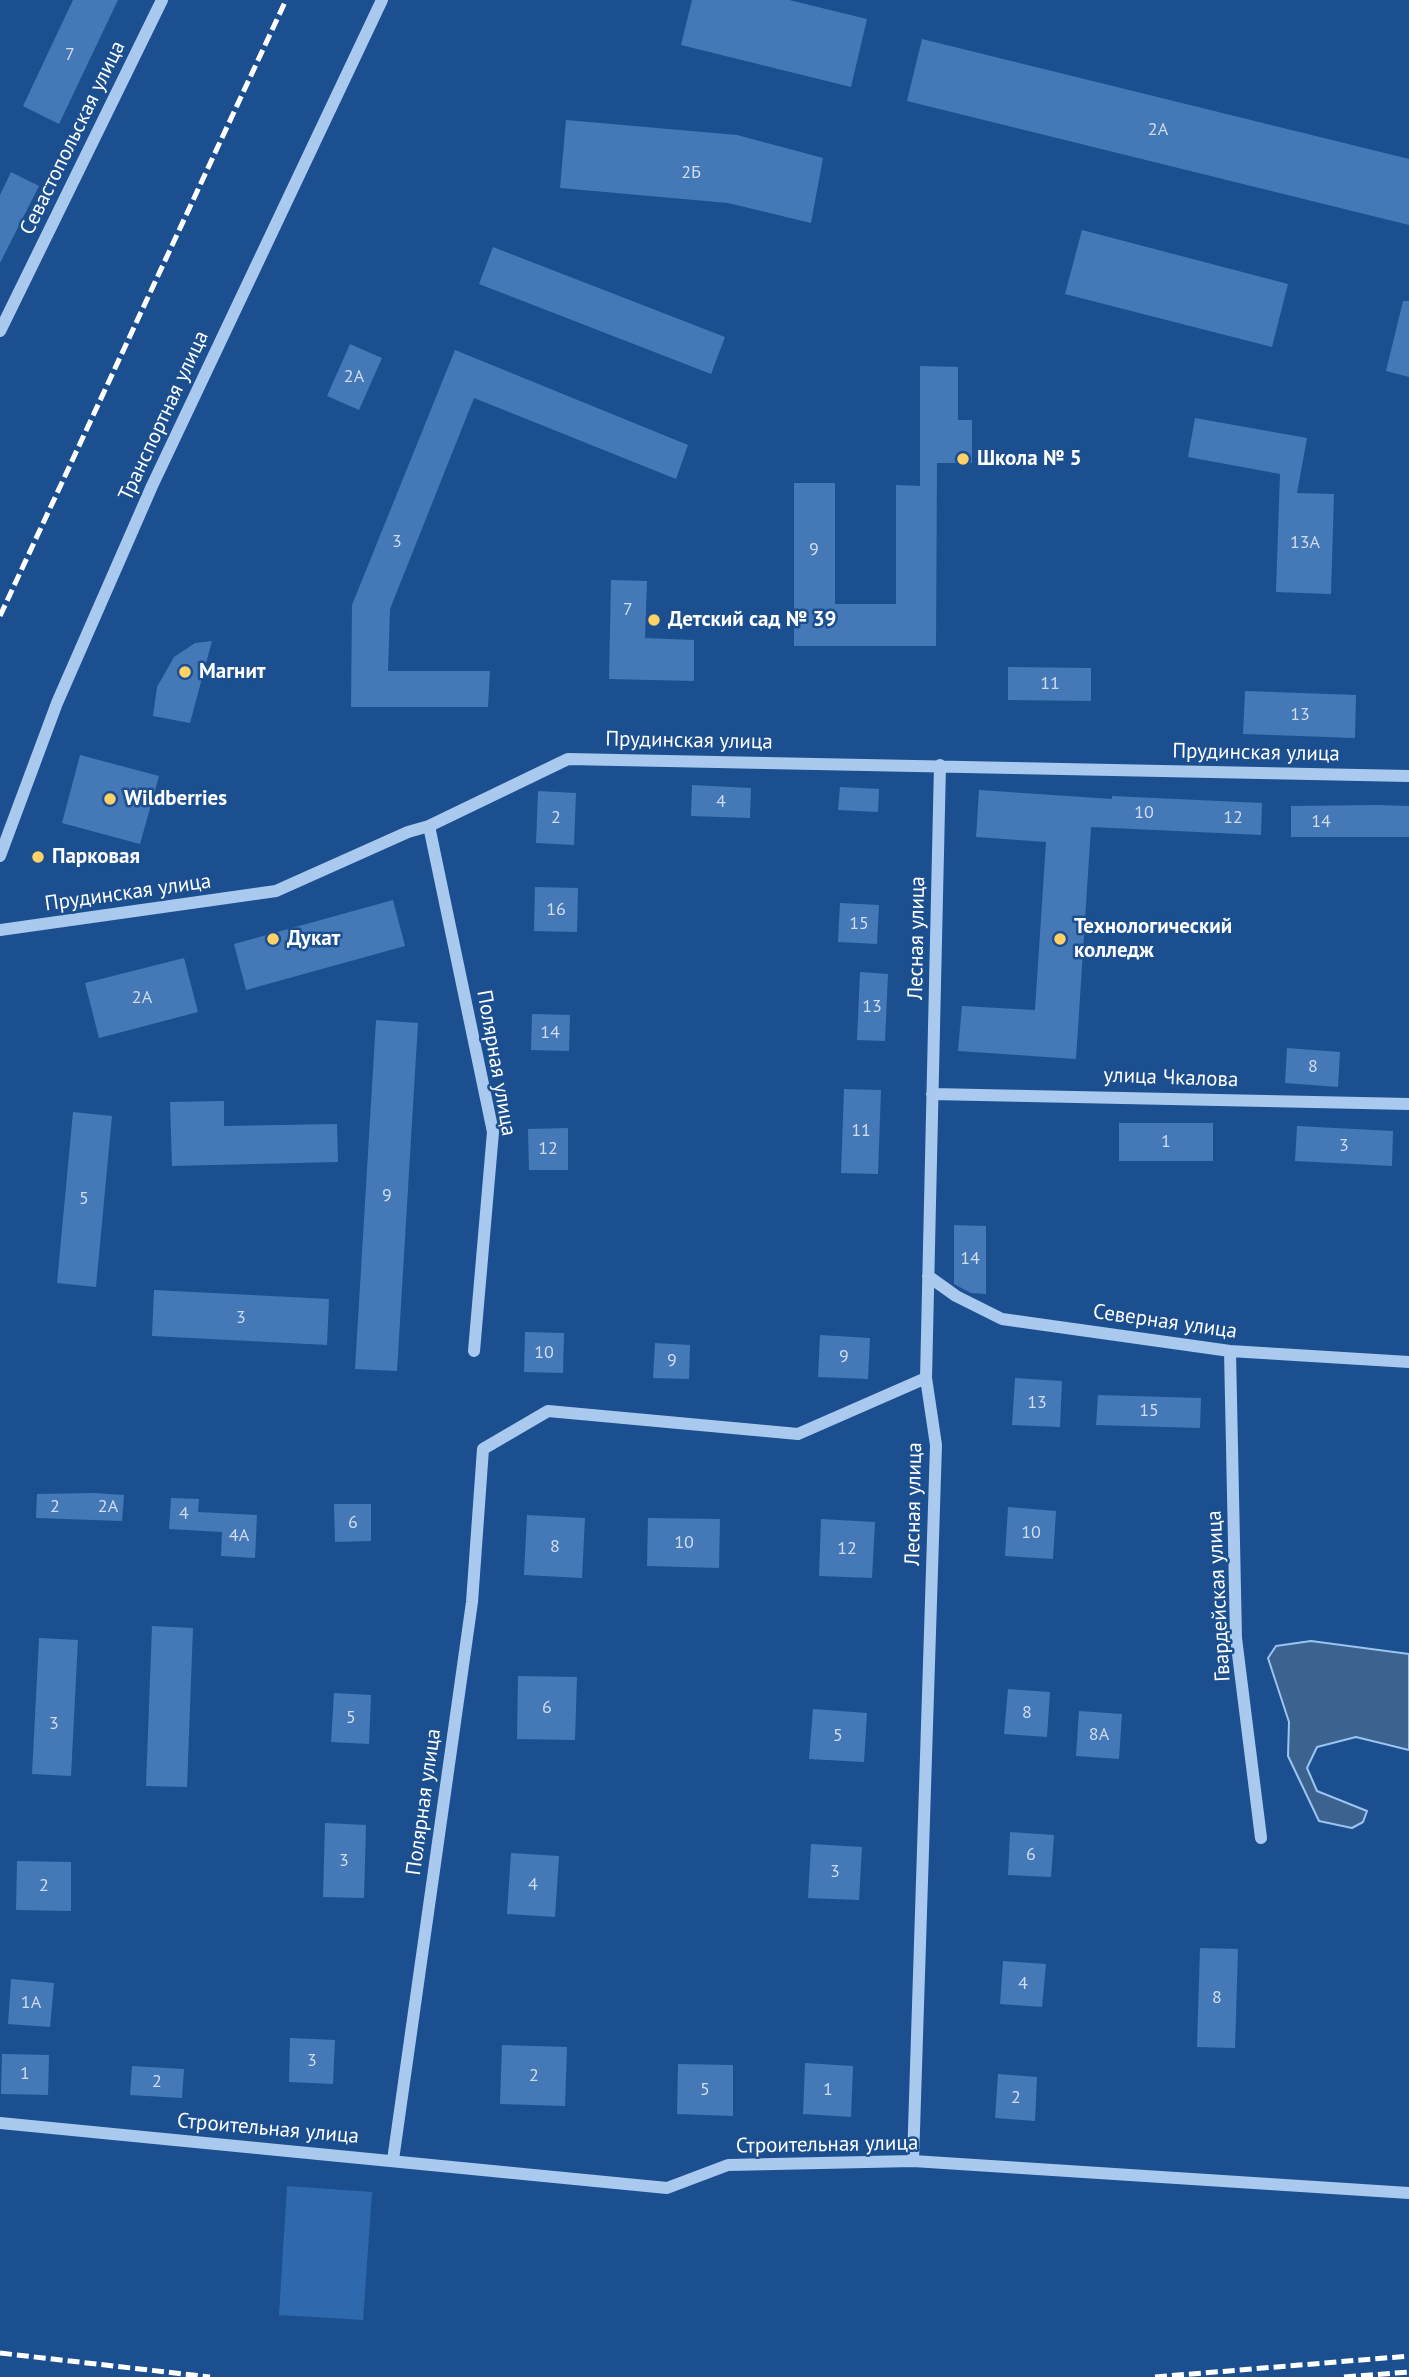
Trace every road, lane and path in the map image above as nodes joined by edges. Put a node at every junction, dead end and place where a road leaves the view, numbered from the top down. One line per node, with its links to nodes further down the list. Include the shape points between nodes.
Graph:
1 (162, 0): 3 (street, Севастопольская улица)
2 (382, 0): 7 (street, Транспортная улица, via 152,486 57,703)
3 (0, 331)
4 (940, 765): 5 (street, Прудинская улица); 6 (street, Прудинская улица, via 568,759); 9 (street, Лесная улица)
5 (1409, 776)
6 (429, 826): 8 (street, Прудинская улица, via 276,891); 12 (street, Полярная улица, via 493,1132)
7 (0, 856)
8 (0, 930)
9 (932, 1094): 10 (street, улица Чкалова); 11 (street, Лесная улица)
10 (1409, 1104)
11 (928, 1276): 13 (street, Северная улица, via 1002,1319); 15 (street, Лесная улица)
12 (474, 1351)
13 (1230, 1351): 14 (street, Северная улица); 16 (street, Гвардейская улица, via 1236,1638)
14 (1409, 1362)
15 (926, 1378): 18 (street, Полярная улица, via 798,1434 548,1411 483,1448 472,1602); 19 (street, Лесная улица, via 936,1446)
16 (1261, 1839)
17 (0, 2123): 18 (street, Строительная улица)
18 (393, 2160): 19 (street, Строительная улица, via 667,2188 728,2165)
19 (913, 2161): 20 (street, Строительная улица)
20 (1409, 2193)

